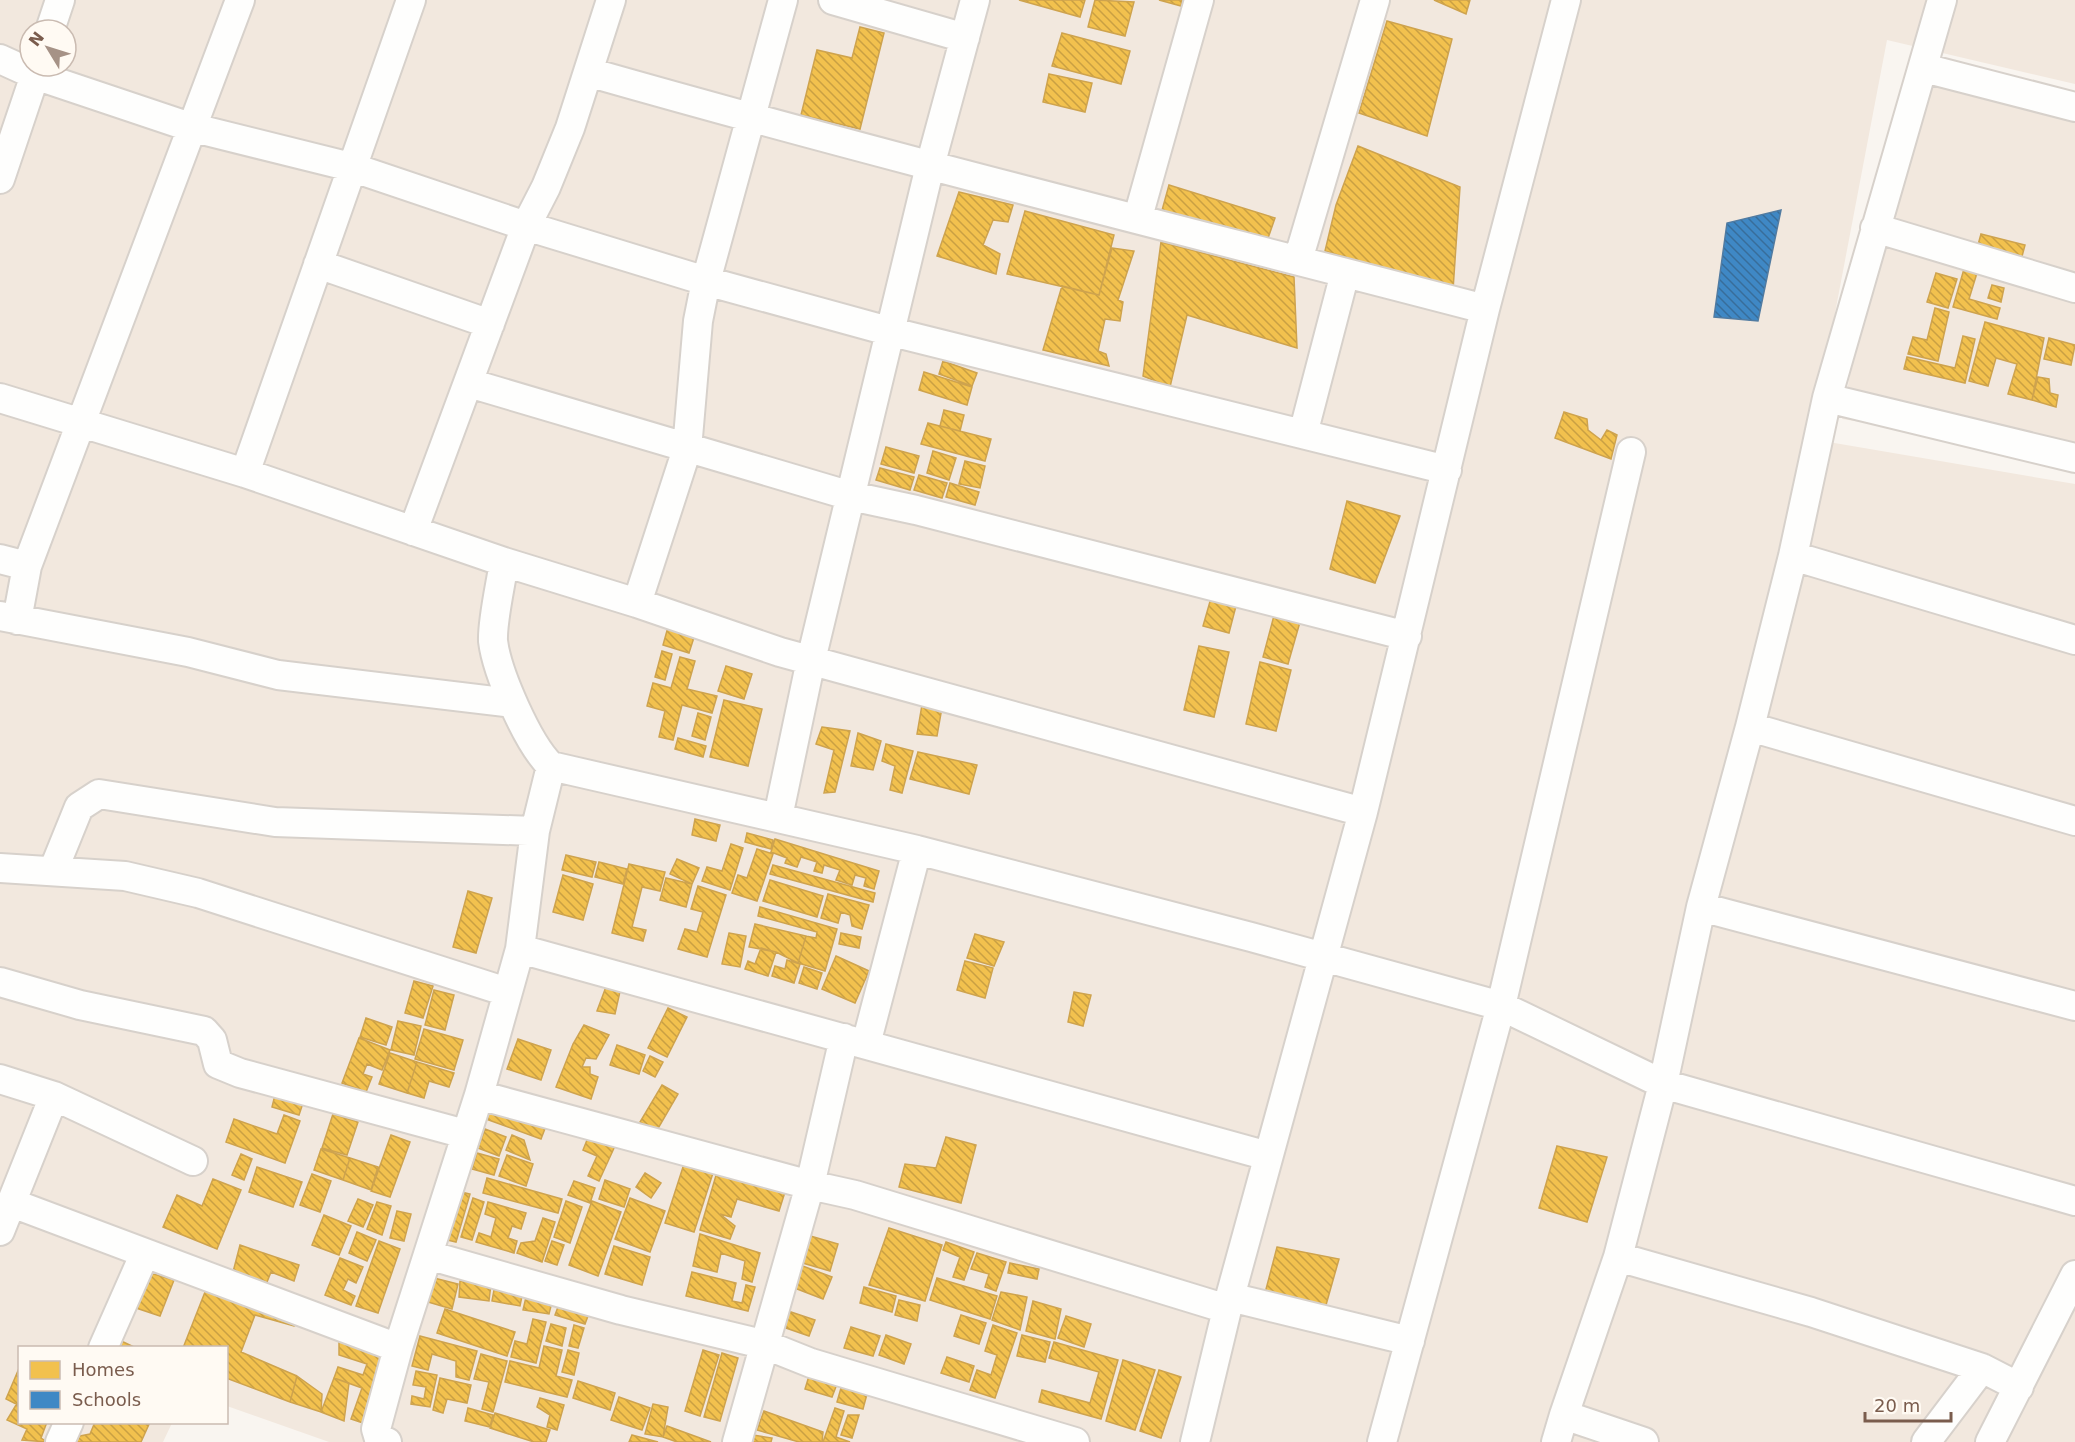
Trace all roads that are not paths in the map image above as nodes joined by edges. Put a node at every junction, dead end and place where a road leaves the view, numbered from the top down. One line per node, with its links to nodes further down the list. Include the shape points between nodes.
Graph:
1 (60, 0): 12 (street)
2 (240, 0): 22 (street)
3 (411, 0): 24 (street)
4 (611, 0): 17 (street)
5 (783, 0): 21 (street)
6 (833, 0): 13 (street)
7 (975, 0): 13 (street)
8 (1199, 0): 26 (street)
9 (1375, 0): 29 (street)
10 (1566, 0): 34 (street)
11 (1942, 0): 16 (street)
12 (54, 18)
13 (965, 38): 23 (street)
14 (0, 59): 15 (street)
15 (18, 64)
16 (1924, 68): 20 (street); 28 (street)
17 (588, 72): 21 (street); 27 (street, via 546,187)
18 (33, 78): 25 (street)
19 (58, 78): 22 (street)
20 (2075, 107)
21 (751, 119): 23 (street); 32 (street)
22 (190, 127): 24 (street); 40 (street)
23 (930, 166): 26 (street); 36 (street)
24 (351, 167): 27 (street); 30 (street)
25 (0, 179)
26 (1138, 218): 29 (street)
27 (526, 226): 32 (street); 35 (street)
28 (1875, 228): 33 (street); 39 (street)
29 (1298, 260): 31 (street)
30 (318, 264): 35 (street); 46 (street)
31 (1345, 273): 34 (street); 41 (street)
32 (706, 281): 36 (street); 42 (street, via 698,321)
33 (2075, 288)
34 (1485, 309): 45 (street)
35 (490, 324): 37 (street)
36 (892, 332): 41 (street); 47 (street)
37 (470, 383): 42 (street); 48 (street)
38 (0, 398): 40 (street)
39 (1827, 398): 44 (street); 49 (street)
40 (83, 422): 46 (street); 50 (street)
41 (1303, 434): 45 (street)
42 (687, 448): 47 (street); 52 (street)
43 (1631, 452): 72 (street)
44 (2075, 458)
45 (1447, 470): 54 (street)
46 (245, 473): 48 (street)
47 (850, 496): 54 (street); 56 (street)
48 (413, 531): 51 (street)
49 (1793, 556): 55 (street); 58 (street)
50 (13, 562): 53 (street)
51 (504, 562): 52 (street); 57 (street, via 493,640)
52 (637, 603): 56 (street)
53 (9, 618): 57 (street, via 188,652 278,675)
54 (1407, 636): 60 (street)
55 (2075, 640)
56 (811, 660): 60 (street); 61 (street)
57 (512, 703): 59 (street, via 540,755)
58 (1750, 727): 62 (street); 67 (street)
59 (551, 766): 61 (street); 63 (street)
60 (1363, 812): 69 (street)
61 (778, 817): 64 (street)
62 (2075, 821)
63 (535, 831): 66 (street, via 275,822 99,794 79,807); 68 (street)
64 (917, 850): 69 (street); 74 (street)
65 (0, 868): 66 (street)
66 (53, 871): 71 (street, via 125,876 198,892)
67 (1701, 907): 73 (street); 76 (street)
68 (520, 949): 71 (street); 74 (street)
69 (1324, 958): 72 (street); 80 (street)
70 (0, 982): 79 (street, via 80,1005 204,1031 212,1040 218,1064 240,1073)
71 (507, 992): 77 (street)
72 (1501, 1006): 76 (street); 90 (street)
73 (2075, 1006)
74 (855, 1041): 80 (street); 82 (street)
75 (0, 1079): 78 (street)
76 (1663, 1084): 83 (street); 87 (street)
77 (479, 1095): 79 (street); 82 (street)
78 (54, 1096): 81 (street); 84 (street)
79 (465, 1134): 86 (street)
80 (1268, 1156): 89 (street)
81 (193, 1161)
82 (810, 1185): 89 (street); 91 (street)
83 (2075, 1202)
84 (5, 1215): 85 (street)
85 (146, 1253): 92 (street); 93 (street)
86 (428, 1255): 91 (street, via 621,1310); 93 (street)
87 (1618, 1257): 94 (street, via 1810,1312); 96 (street)
88 (2075, 1275): 95 (street)
89 (1228, 1303): 90 (street); 102 (street)
90 (1410, 1341): 103 (street)
91 (766, 1345): 100 (street); 101 (street, via 811,1363)
92 (103, 1346)
93 (398, 1348): 99 (street, via 376,1429 379,1439)
94 (1982, 1368): 95 (street); 106 (street)
95 (2019, 1387): 107 (street)
96 (1564, 1415): 104 (street); 105 (street)
97 (68, 1424): 98 (street)
98 (60, 1442)
99 (387, 1442)
100 (737, 1442)
101 (1075, 1442)
102 (1195, 1442)
103 (1382, 1442)
104 (1556, 1442)
105 (1644, 1442)
106 (1926, 1442)
107 (1990, 1442)

